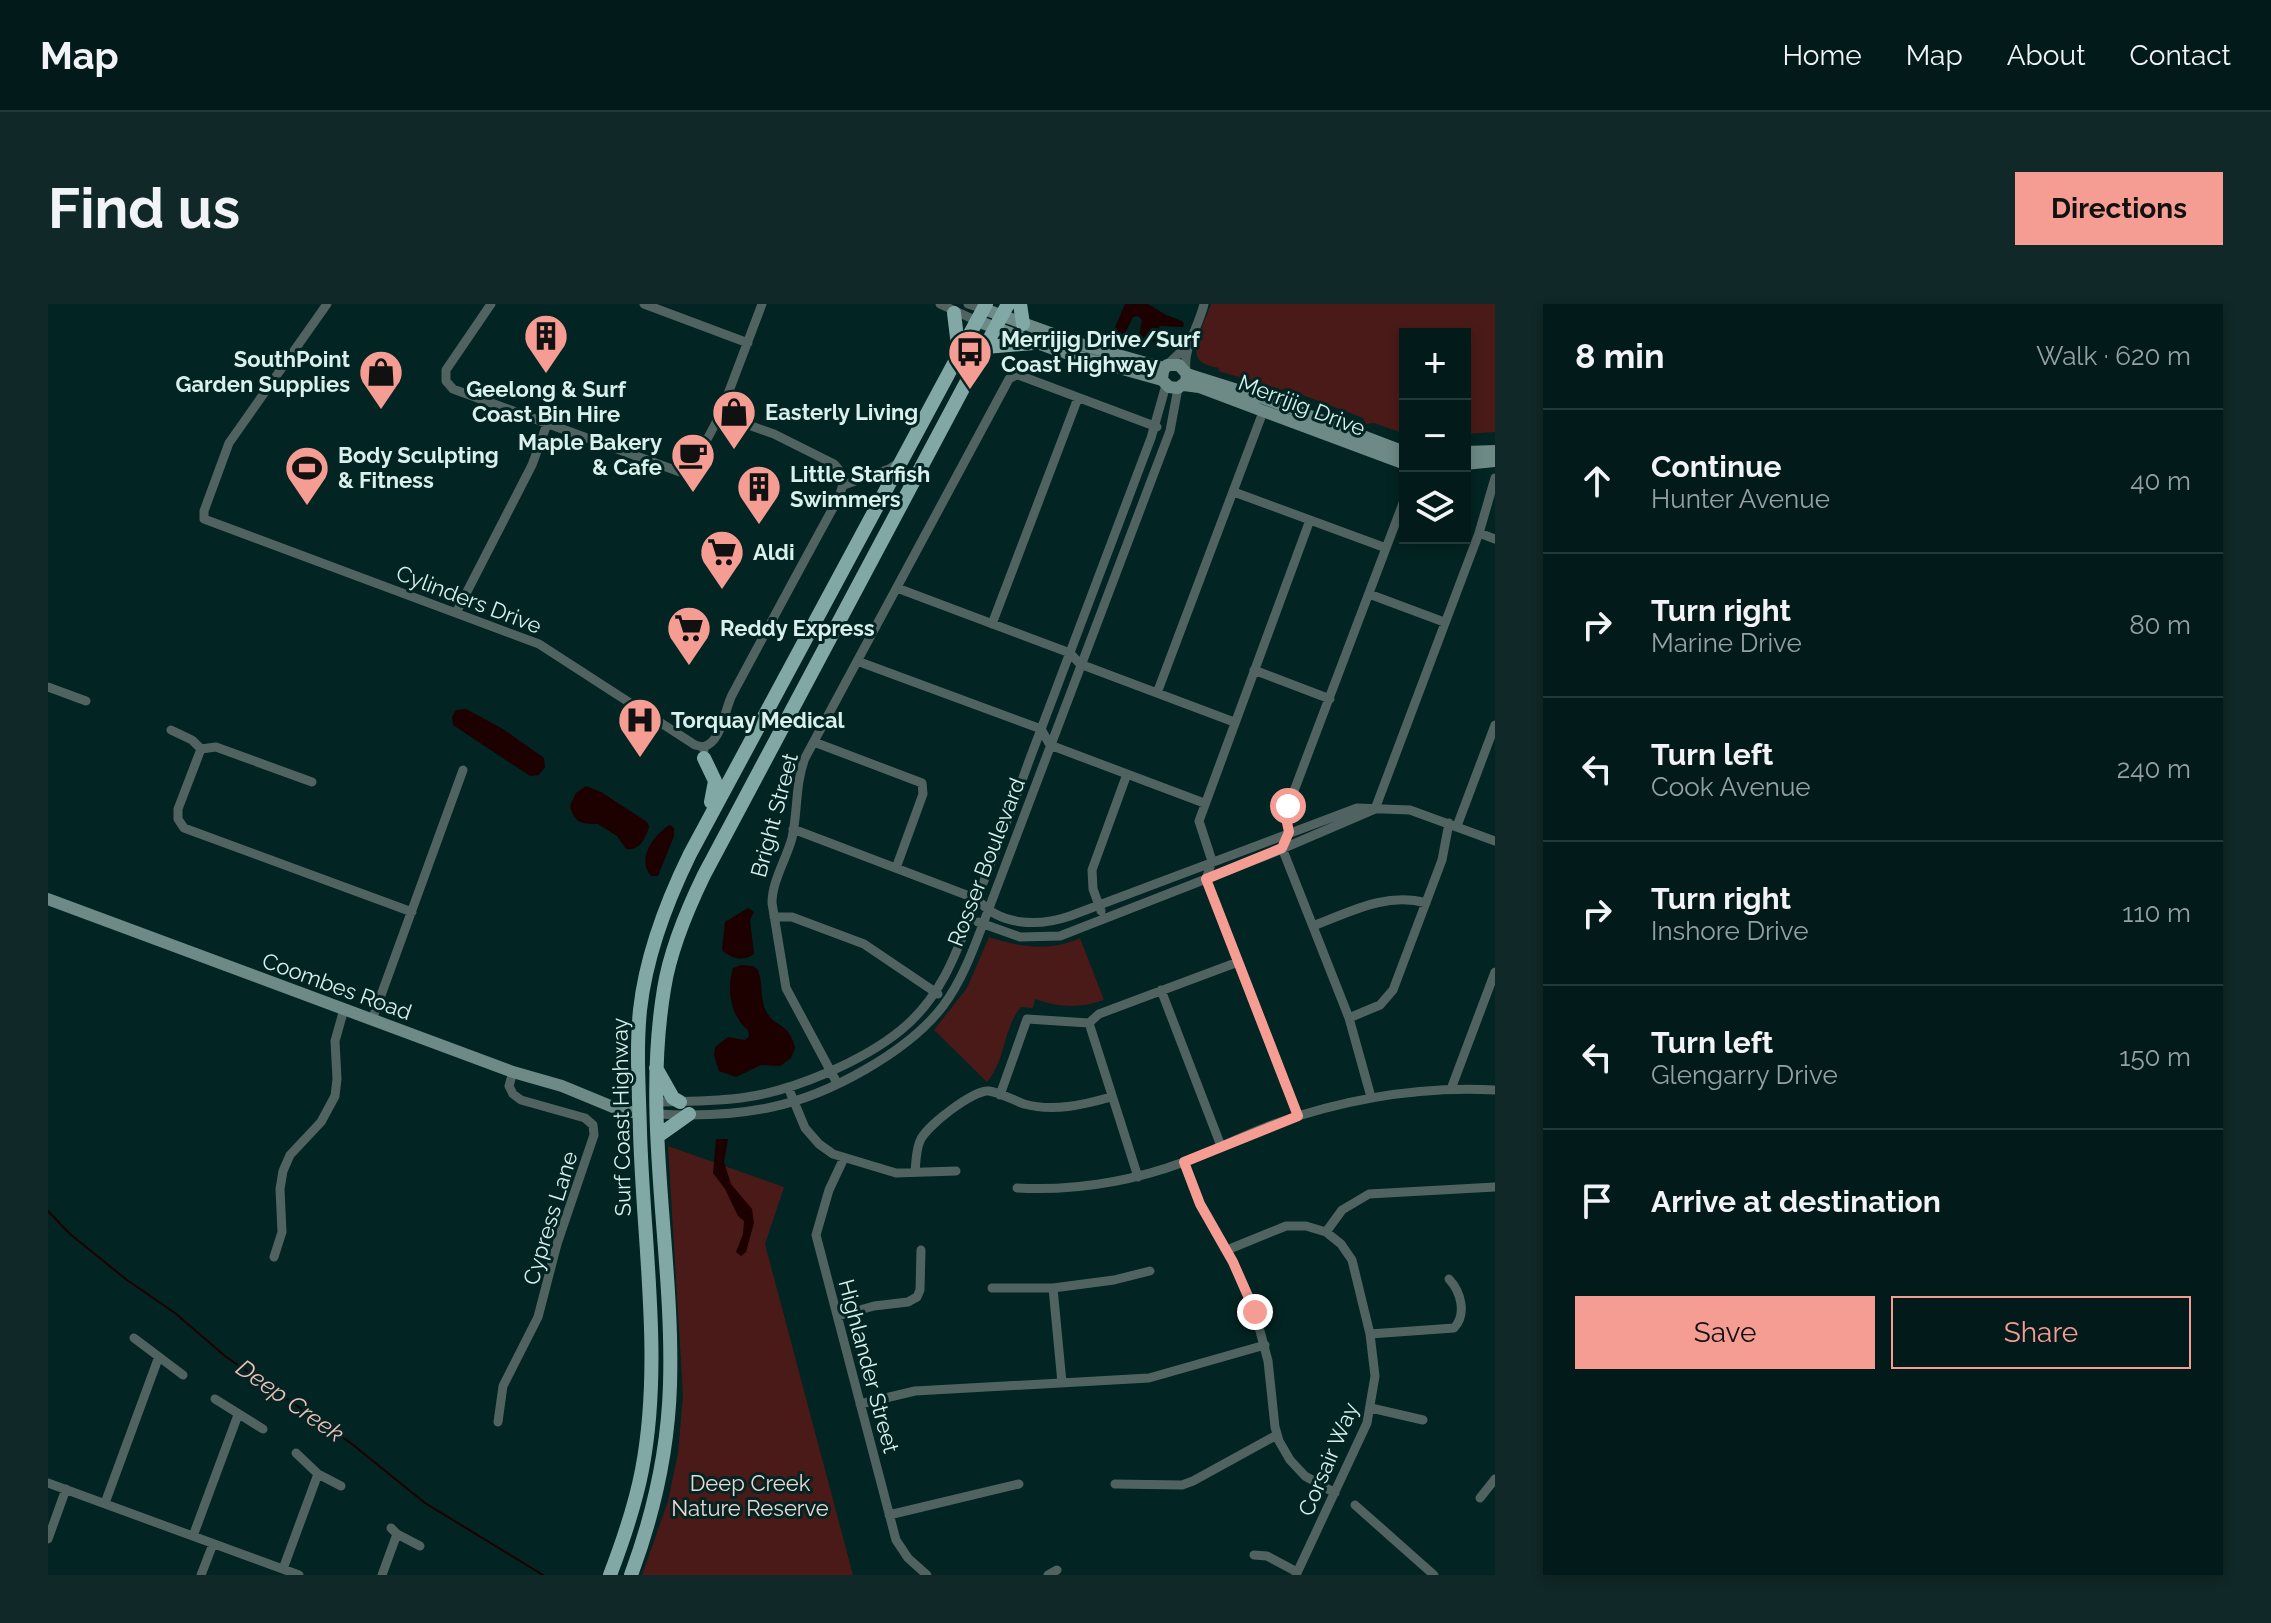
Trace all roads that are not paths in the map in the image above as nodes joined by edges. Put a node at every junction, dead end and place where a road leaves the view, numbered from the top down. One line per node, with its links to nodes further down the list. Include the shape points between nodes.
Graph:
1 (327, 304): 42 (street, Cylinders Drive, via 229,443 204,519)
2 (491, 304): 22 (street, via 446,370 446,381 453,389)
3 (644, 304): 14 (street)
4 (762, 304): 14 (street)
5 (940, 304): 10 (street)
6 (968, 304): 9 (street)
7 (1020, 304): 12 (main road)
8 (1204, 304): 13 (street)
9 (982, 311): 10 (street); 11 (street, Merrijig Drive); 17 (main road, Surf Coast Highway)
10 (954, 313): 17 (main road)
11 (1001, 316): 12 (street, Merrijig Drive); 15 (street, Merrijig Drive); 16 (main road, Surf Coast Highway)
12 (1023, 324): 18 (street, Merrijig Drive)
13 (1191, 341): 18 (street); 18 (street)
14 (748, 343): 21 (street)
15 (1033, 343): 16 (main road); 18 (street, Merrijig Drive)
16 (986, 347): 95 (main road, Surf Coast Highway, via 689,905 664,986)
17 (959, 354): 28 (main road, Surf Coast Highway)
18 (1174, 377): 20 (street, Merrijig Drive); 23 (street, Rosser Boulevard); 24 (street, Rosser Boulevard); 25 (street, Merrijig Drive, via 1263,398)
19 (1078, 398): 23 (street, Bright Street); 40 (street, Bright Street, via 1021,376 1009,379); 44 (street)
20 (1263, 412): 30 (street, Merrijig Drive); 34 (street)
21 (720, 415): 22 (street, via 690,468 680,472); 33 (street, via 834,464)
22 (547, 424): 42 (street, via 532,465)
23 (1155, 426): 24 (street); 45 (street, Rosser Boulevard)
24 (1170, 431): 47 (street, Rosser Boulevard)
25 (1399, 450)
26 (1495, 451): 27 (street)
27 (1471, 452)
28 (901, 461): 33 (street); 71 (main road, Surf Coast Highway)
29 (1495, 461): 31 (street)
30 (1399, 462)
31 (1471, 463)
32 (1495, 478): 37 (street)
33 (844, 485): 60 (street)
34 (1234, 492): 36 (street); 50 (street)
35 (1399, 514): 39 (street)
36 (1310, 520): 39 (street); 48 (street)
37 (1479, 533): 38 (street); 43 (street)
38 (1495, 539)
39 (1386, 548): 41 (street)
40 (897, 588): 44 (street); 46 (street, Bright Street)
41 (1369, 594): 43 (street); 51 (street)
42 (456, 613): 60 (street, Cylinders Drive, via 539,644)
43 (1444, 622): 65 (street)
44 (992, 624): 45 (street)
45 (1070, 653): 47 (street); 55 (street, Rosser Boulevard)
46 (857, 661): 55 (street); 57 (street, Bright Street)
47 (1080, 664): 50 (street); 58 (street, Rosser Boulevard)
48 (1254, 670): 51 (street); 53 (street)
49 (48, 687): 52 (street)
50 (1157, 693): 53 (street)
51 (1330, 699): 68 (street, via 1286,812)
52 (86, 701)
53 (1234, 722): 64 (street)
54 (1495, 725): 66 (street)
55 (1041, 729): 58 (street); 76 (street, Rosser Boulevard)
56 (171, 730): 59 (street)
57 (814, 742): 67 (street, Bright Street, via 800,774); 73 (street, via 924,786)
58 (1050, 745): 62 (street); 79 (street, Rosser Boulevard)
59 (201, 749): 63 (street, via 216,747); 80 (street, via 178,809 184,828)
60 (704, 753): 71 (main road, via 715,789)
61 (463, 770): 80 (street)
62 (1127, 774): 64 (street); 78 (street, via 1092,870)
63 (312, 782)
64 (1204, 803): 72 (street, via 1200,828)
65 (1375, 809): 66 (street, via 1410,810); 68 (street, via 1345,810); 70 (street)
66 (1453, 824): 69 (street); 77 (street)
67 (793, 829): 73 (street); 81 (street, Bright Street, via 773,891)
68 (1289, 832): 70 (street); 72 (street)
69 (1495, 841)
70 (1282, 848): 74 (street); 85 (street)
71 (690, 854): 107 (main road, Surf Coast Highway, via 648,969 638,1040)
72 (1212, 861): 74 (street); 78 (street)
73 (896, 868): 76 (street)
74 (1206, 879): 83 (street); 86 (street)
75 (48, 899): 91 (street, Coombes Road)
76 (977, 899): 79 (street); 82 (street, Rosser Boulevard)
77 (1426, 903): 85 (street, via 1379,901); 92 (street, via 1390,996)
78 (1099, 905): 79 (street, via 1045,923 1020,922); 83 (street)
79 (988, 911): 84 (street, Rosser Boulevard)
80 (412, 912): 93 (street)
81 (774, 917): 89 (street, via 792,917 864,944); 96 (street, Bright Street, via 786,988)
82 (970, 919): 84 (street); 89 (street, Rosser Boulevard)
83 (1105, 919): 84 (street, via 1046,938 1020,937)
84 (983, 924): 90 (street, Rosser Boulevard)
85 (1313, 926): 92 (street)
86 (1238, 962): 88 (street); 110 (street)
87 (1495, 972): 100 (street)
88 (1161, 990): 94 (street); 112 (street)
89 (936, 992): 90 (street); 96 (street, Rosser Boulevard, via 899,1032)
90 (948, 999): 98 (street, Rosser Boulevard, via 898,1050)
91 (344, 1009): 93 (street, Coombes Road); 123 (street, via 335,1041 335,1096 283,1171 282,1232)
92 (1349, 1018): 104 (street)
93 (372, 1020): 97 (street, Coombes Road)
94 (1089, 1023): 102 (street, via 1027,1019); 103 (street)
95 (656, 1068): 105 (main road); 108 (main road, Surf Coast Highway)
96 (830, 1070): 98 (street, Bright Street); 99 (street, Rosser Boulevard)
97 (513, 1072): 107 (street, Coombes Road, via 614,1105); 142 (street, Cypress Lane, via 509,1090 517,1097 585,1118 594,1135 534,1331 503,1386)
98 (837, 1083): 106 (street, Rosser Boulevard)
99 (788, 1087): 105 (street, Rosser Boulevard, via 748,1097); 106 (street)
100 (1451, 1089): 101 (street); 104 (street)
101 (1495, 1090)
102 (1000, 1095): 103 (street, via 1048,1108); 116 (street, via 975,1092 936,1121 921,1138)
103 (1111, 1097): 117 (street)
104 (1371, 1097): 110 (street)
105 (680, 1102): 108 (street, Rosser Boulevard)
106 (792, 1102): 109 (street, Rosser Boulevard, via 753,1111); 113 (street, via 819,1144)
107 (639, 1107): 108 (main road); 126 (main road, Surf Coast Highway)
108 (656, 1108): 109 (street, Rosser Boulevard); 111 (main road, Surf Coast Highway)
109 (689, 1114): 111 (main road)
110 (1298, 1116): 112 (street)
111 (658, 1136): 125 (main road, Surf Coast Highway)
112 (1221, 1146): 114 (street)
113 (844, 1158): 116 (street, via 896,1173); 130 (street, Highlander Street, via 816,1235)
114 (1184, 1162): 117 (street); 122 (street)
115 (956, 1171): 116 (street)
116 (915, 1172)
117 (1138, 1177): 119 (street, via 1060,1189)
118 (1495, 1187): 120 (street, via 1369,1194 1342,1210)
119 (1017, 1188)
120 (1326, 1232): 122 (street, via 1286,1226); 131 (street, Corsair Way, via 1352,1260)
121 (921, 1250): 130 (street, via 917,1297)
122 (1227, 1250): 133 (street)
123 (274, 1257)
124 (1150, 1271): 129 (street)
125 (666, 1275): 126 (main road); 170 (main road, Surf Coast Highway, via 666,1443)
126 (648, 1276): 169 (main road, Surf Coast Highway, via 650,1396 642,1470)
127 (1449, 1279): 131 (street, via 1462,1308 1454,1328)
128 (992, 1288): 129 (street)
129 (1053, 1288): 136 (street)
130 (838, 1316): 138 (street, Highlander Street)
131 (1370, 1334): 139 (street, Corsair Way, via 1375,1376)
132 (134, 1338): 134 (street)
133 (1265, 1345): 136 (street, via 1149,1378); 144 (street)
134 (158, 1359): 135 (street); 155 (street)
135 (183, 1375)
136 (1062, 1383): 138 (street, via 915,1391)
137 (215, 1399): 140 (street)
138 (860, 1404): 157 (street, Highlander Street)
139 (1371, 1408): 141 (street); 153 (street, Corsair Way)
140 (238, 1415): 143 (street); 158 (street)
141 (1423, 1420)
142 (498, 1422)
143 (263, 1429)
144 (1277, 1435): 150 (street, via 1182,1485); 153 (street, via 1296,1468)
145 (296, 1453): 146 (street)
146 (318, 1474): 151 (street); 163 (street)
147 (1495, 1479): 154 (street)
148 (48, 1483): 152 (street)
149 (1019, 1484): 157 (street)
150 (1115, 1484)
151 (341, 1486)
152 (66, 1489): 155 (street); 159 (street)
153 (1335, 1493): 165 (street, Corsair Way)
154 (1480, 1498)
155 (105, 1503): 158 (street)
156 (1355, 1505): 164 (street)
157 (889, 1515): 171 (street, Highlander Street, via 901,1549)
158 (193, 1536): 160 (street)
159 (48, 1539)
160 (213, 1544): 163 (street); 166 (street)
161 (420, 1546): 168 (street, via 394,1531)
162 (1254, 1555): 165 (street, via 1267,1556)
163 (283, 1569): 167 (street)
164 (1427, 1573)
165 (1296, 1574)
166 (201, 1575)
167 (299, 1575)
168 (382, 1575)
169 (610, 1575)
170 (631, 1575)
171 (927, 1575)

